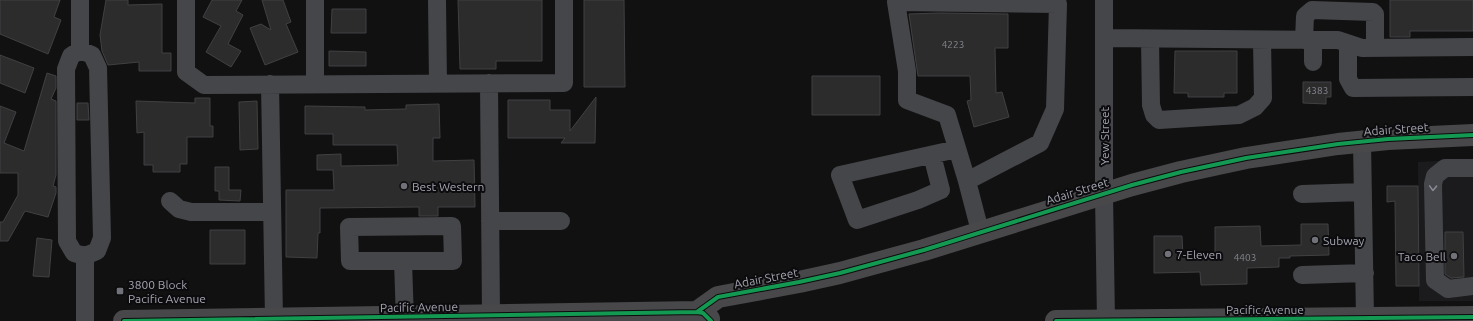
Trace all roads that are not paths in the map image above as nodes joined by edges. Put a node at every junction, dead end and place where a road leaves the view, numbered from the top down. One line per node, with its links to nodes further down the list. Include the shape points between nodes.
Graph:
1 (80, 0): 14 (street)
2 (186, 0): 17 (street, via 186,72 204,85)
3 (315, 0): 18 (street)
4 (437, 0): 19 (street)
5 (564, 0): 16 (street, via 564,83)
6 (1104, 0): 7 (street, Yew Street)
7 (1104, 38): 8 (street); 28 (street, Yew Street)
8 (1150, 39): 9 (street); 9 (street, via 1151,105 1154,115 1159,120 1238,115 1255,107 1263,98)
9 (1262, 40): 10 (street)
10 (1308, 40): 11 (street, via 1338,40); 13 (street, via 1305,16 1312,10 1373,12); 15 (street)
11 (1348, 45): 13 (street); 20 (street, via 1348,79 1353,88)
12 (1473, 47): 13 (street)
13 (1376, 48)
14 (80, 50): 35 (street, via 71,56 66,69 68,241 74,253); 35 (street, via 92,55 98,68 102,238 97,251)
15 (1313, 62)
16 (489, 83): 19 (street); 32 (street)
17 (270, 84): 18 (street); 31 (street)
18 (315, 84): 19 (street)
19 (438, 84)
20 (1473, 87)
21 (1473, 135): 22 (highway, Adair Street)
22 (1362, 142): 27 (street); 28 (highway, Adair Street, via 1246,158 1172,174)
23 (957, 149): 24 (street); 26 (street); 26 (street, via 947,116 907,100 907,71 896,2 1058,4 1055,109 1040,143)
24 (932, 155): 24 (street, via 840,175 857,220 941,190)
25 (1473, 168): 39 (street, one-way to 39, via 1445,168 1435,176 1433,184 1435,280 1448,289)
26 (967, 181): 34 (street)
27 (1363, 192): 29 (street); 37 (street)
28 (1104, 194): 34 (highway, Adair Street); 51 (street, Yew Street)
29 (1302, 194)
30 (170, 201): 31 (street, via 178,209 191,212)
31 (272, 212): 44 (street)
32 (490, 221): 33 (street); 40 (street)
33 (561, 221)
34 (980, 231): 42 (highway, Adair Street, via 924,250 840,273 718,297)
35 (85, 256): 48 (street)
36 (403, 261): 36 (street, via 453,260 452,226 349,227 350,261); 45 (street)
37 (1365, 273): 38 (street); 43 (street)
38 (1302, 275)
39 (1473, 286)
40 (491, 316): 42 (highway, Pacific Avenue); 45 (highway, Pacific Avenue)
41 (1473, 317): 43 (highway, Pacific Avenue)
42 (702, 318)
43 (1365, 318): 47 (highway, Pacific Avenue)
44 (274, 319): 45 (highway, Pacific Avenue); 46 (highway, Pacific Avenue)
45 (405, 319)
46 (229, 320): 49 (highway, Pacific Avenue)
47 (1155, 320): 51 (highway, Pacific Avenue)
48 (85, 321)
49 (124, 321)
50 (1056, 321): 51 (highway, Pacific Avenue)
51 (1106, 321)

